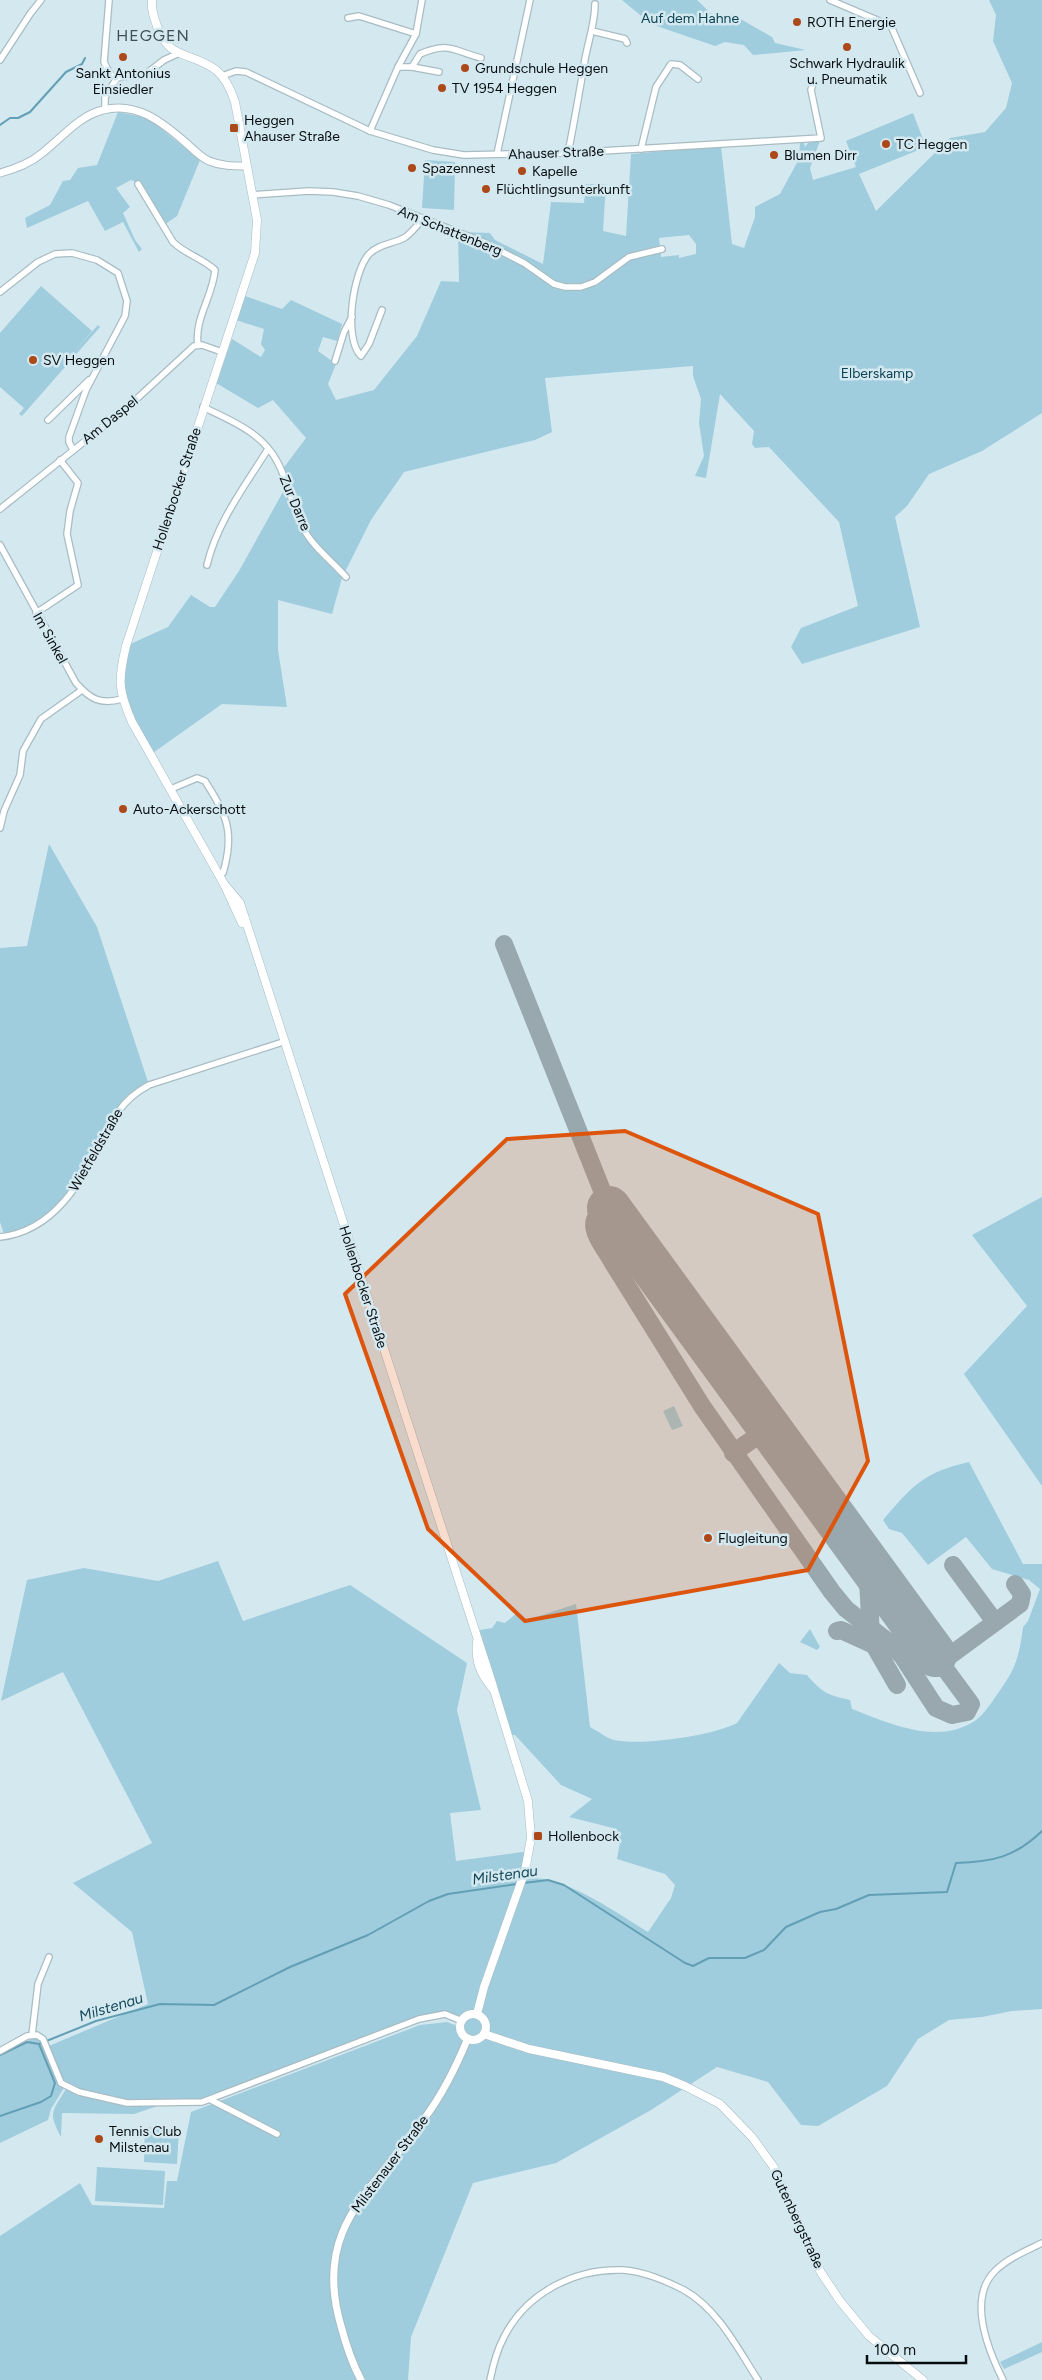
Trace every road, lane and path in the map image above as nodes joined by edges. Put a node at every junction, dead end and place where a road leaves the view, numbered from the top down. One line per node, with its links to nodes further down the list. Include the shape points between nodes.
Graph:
1 (41, 0): 14 (street)
2 (109, 0): 19 (street, via 104,62 110,74)
3 (152, 0): 12 (main road, via 151,9 160,35)
4 (422, 0): 10 (street)
5 (530, 0): 27 (street)
6 (830, 0): 22 (street, via 891,26)
7 (595, 4): 9 (street)
8 (348, 18): 10 (street, via 359,16)
9 (592, 31): 11 (street, via 625,38); 26 (street)
10 (416, 34): 15 (street)
11 (627, 43)
12 (177, 54): 18 (main road, via 207,64); 19 (street, via 147,73)
13 (480, 58): 16 (street, via 460,49 440,47 420,54)
14 (0, 60)
15 (398, 67): 16 (street); 24 (street)
16 (412, 67): 17 (street)
17 (440, 72)
18 (222, 76): 24 (street, Ahauser Straße, via 236,71 246,72); 28 (main road, Hollenbocker Straße, via 235,102)
19 (117, 78): 23 (street, via 105,97)
20 (698, 79): 25 (street, via 680,65 671,64 656,87)
21 (813, 83): 25 (street, Ahauser Straße, via 821,138)
22 (920, 93)
23 (105, 109): 28 (street, via 126,108 146,114 207,160 221,165); 29 (street, via 94,112 73,126 41,155 18,168)
24 (370, 131): 27 (street, Ahauser Straße, via 433,150 464,155)
25 (641, 149): 26 (street, Ahauser Straße)
26 (568, 153): 27 (street, Ahauser Straße)
27 (497, 154)
28 (246, 166): 31 (main road, Hollenbocker Straße)
29 (0, 173)
30 (138, 184): 37 (street, via 173,242 215,270 199,322)
31 (252, 195): 32 (street, Am Schattenberg, via 333,192 389,205); 38 (main road, Hollenbocker Straße, via 257,220 255,253)
32 (423, 219): 33 (street, Am Schattenberg, via 483,242 524,263 554,284 565,287 581,287 595,282 629,257); 36 (street, via 404,237 382,245 368,255 355,284)
33 (662, 249)
34 (0, 292): 40 (street, via 38,262 55,254 72,252 97,260 118,273 127,301 125,316)
35 (382, 310): 36 (street, via 361,356 352,338)
36 (353, 315): 39 (street)
37 (198, 345): 38 (street); 44 (street, Am Daspel)
38 (222, 352): 41 (main road, Hollenbocker Straße)
39 (335, 361)
40 (92, 377): 42 (street); 44 (street, via 69,437)
41 (203, 407): 43 (street, Zur Darre, via 246,428); 53 (main road, Hollenbocker Straße, via 126,646 121,668)
42 (48, 420)
43 (268, 449): 49 (street, via 226,516); 50 (street, Zur Darre, via 278,462 303,528)
44 (74, 450): 45 (street, Am Daspel)
45 (60, 460): 46 (street, Am Daspel); 51 (street, via 78,483 67,534 78,586)
46 (0, 509)
47 (0, 544): 48 (street, Im Sinkel)
48 (2, 553): 51 (street, Im Sinkel)
49 (207, 565)
50 (346, 577)
51 (36, 613): 52 (street, Im Sinkel)
52 (82, 690): 53 (street, Im Sinkel, via 98,701); 55 (street, via 41,719 23,751 20,776)
53 (122, 699): 54 (main road, Hollenbocker Straße)
54 (171, 789): 57 (main road, Hollenbocker Straße); 57 (street, via 197,778 206,781 216,797 229,829 229,853)
55 (2, 810): 56 (street)
56 (0, 828)
57 (219, 875): 58 (main road, Hollenbocker Straße, via 248,934)
58 (283, 1042): 59 (street, Wietfeldstraße, via 140,1090 118,1112 64,1204 36,1225); 61 (main road, Hollenbocker Straße, via 529,1808 531,1838 521,1884)
59 (0, 1237)
60 (49, 1957): 64 (street, via 38,1984)
61 (477, 2014): 62 (main road, via 468,2015); 63 (main road, via 486,2023)
62 (462, 2021): 65 (main road, via 462,2032); 67 (street, via 445,2014 419,2019)
63 (484, 2034): 65 (main road, via 476,2040); 73 (main road, Gutenbergstraße, via 529,2049 663,2077 720,2104 752,2137 773,2166 820,2271 840,2302 869,2336)
64 (32, 2035): 66 (street); 67 (street, via 42,2039 61,2083 79,2092 127,2103 175,2104)
65 (468, 2038): 70 (street, Milstenauer Straße, via 436,2102 356,2206 337,2246 332,2269 335,2306)
66 (0, 2051)
67 (211, 2100): 68 (street)
68 (277, 2134)
69 (1042, 2243): 74 (street, via 996,2270 982,2293 983,2323)
70 (360, 2380)
71 (490, 2380): 72 (street, via 504,2336 523,2309 545,2291 569,2278 625,2270 685,2290 708,2309 734,2341)
72 (758, 2380)
73 (923, 2380)
74 (1003, 2380)

